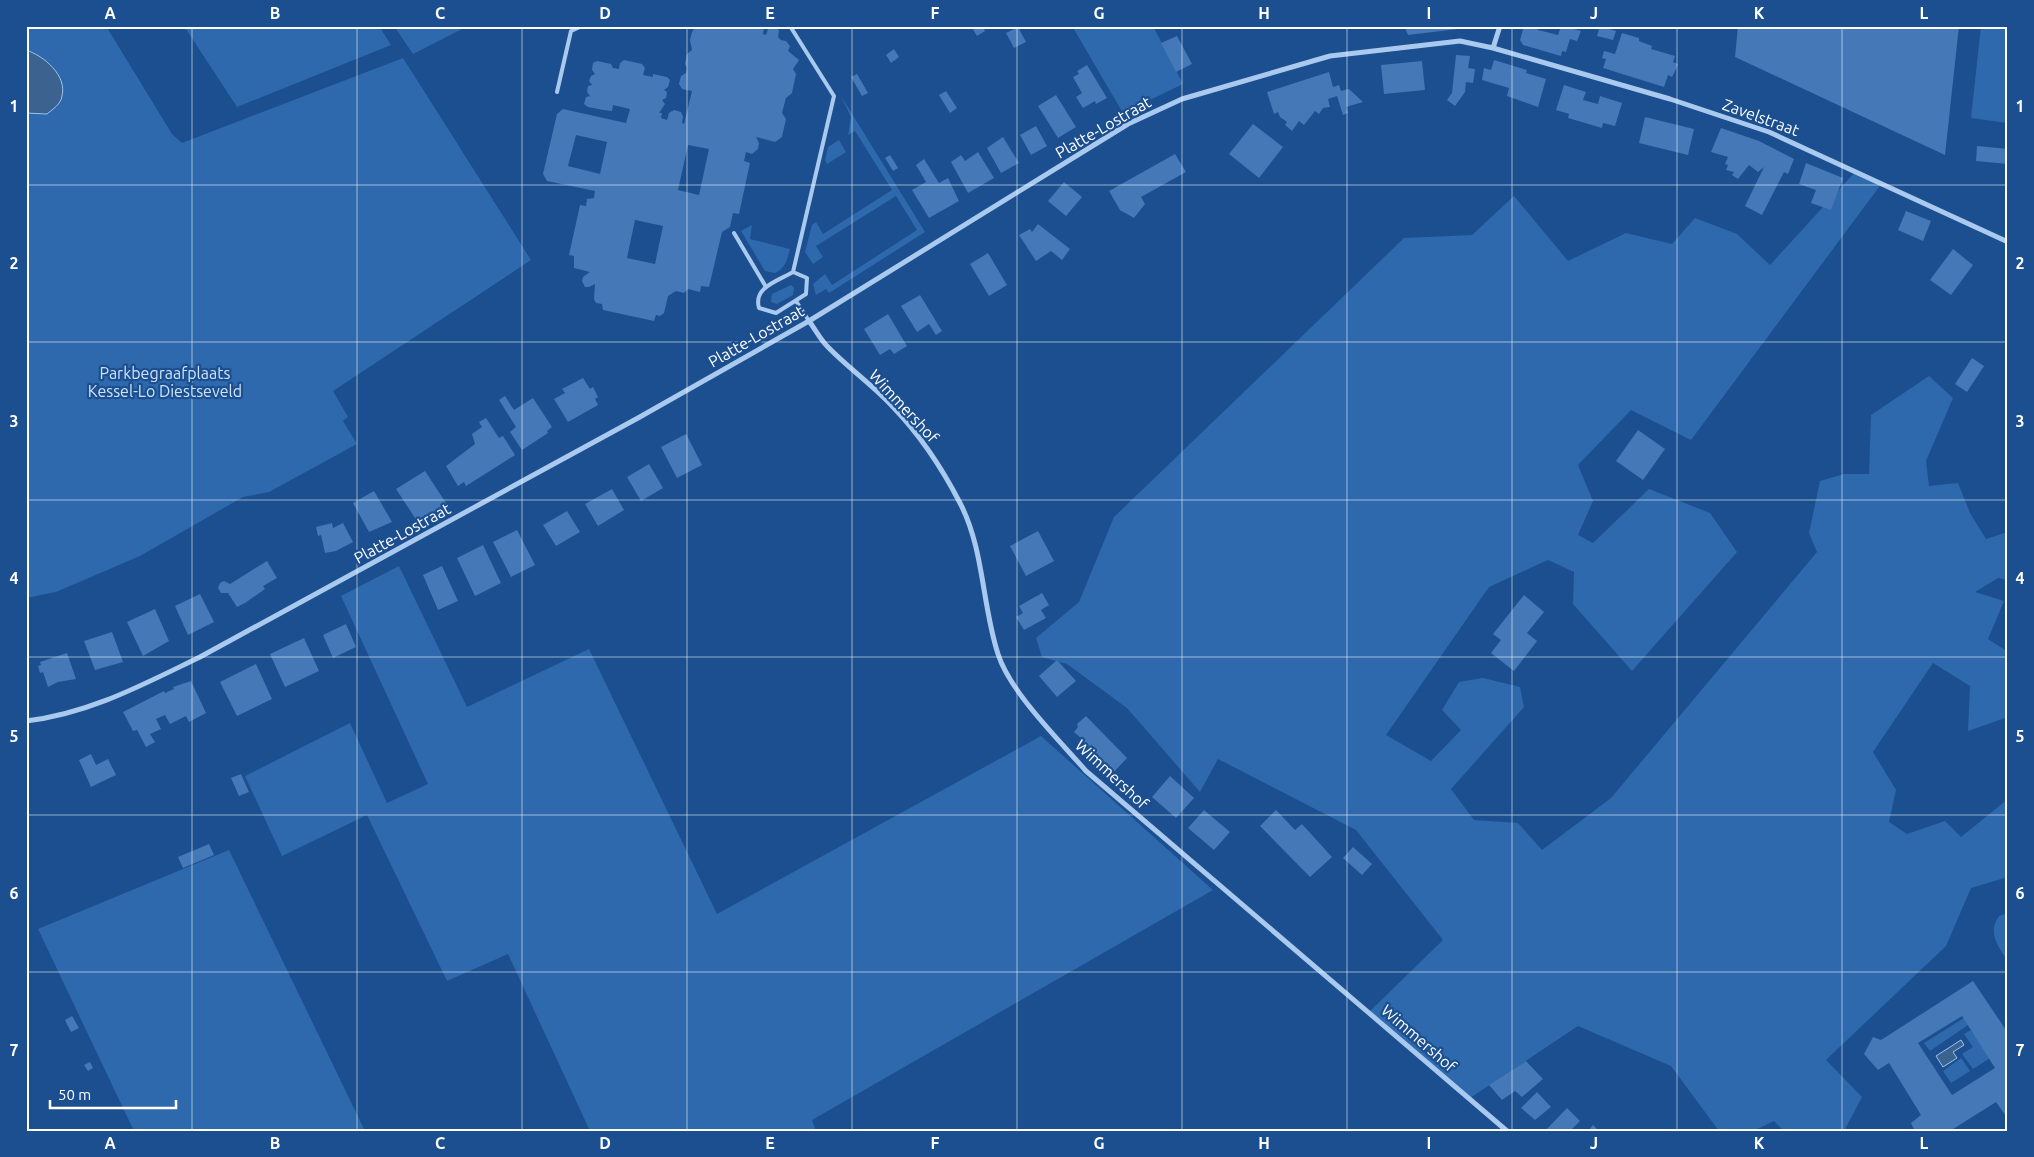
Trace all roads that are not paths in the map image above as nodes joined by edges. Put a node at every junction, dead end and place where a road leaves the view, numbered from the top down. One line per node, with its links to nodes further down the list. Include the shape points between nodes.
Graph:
1 (582, 26): 5 (lane, via 571,31)
2 (790, 26): 8 (lane, via 834,96)
3 (1500, 26): 4 (street)
4 (1493, 48): 7 (street, Zavelstraat, via 1670,99 1769,132); 11 (street, Platte-Lostraat, via 1460,41 1330,56 1182,99 1128,124)
5 (557, 92)
6 (734, 233): 9 (lane)
7 (2008, 242)
8 (793, 272): 9 (lane); 10 (lane, via 807,278 806,294)
9 (766, 288): 10 (lane, via 760,291 756,300 758,308 767,312 776,314)
10 (796, 301): 11 (lane)
11 (809, 321): 12 (street, Platte-Lostraat, via 200,658 79,711); 13 (street, Wimmershof, via 826,345 893,407 932,452 961,506 978,556 998,655 1020,693 1048,727 1086,771)
12 (26, 721)
13 (1507, 1131)

